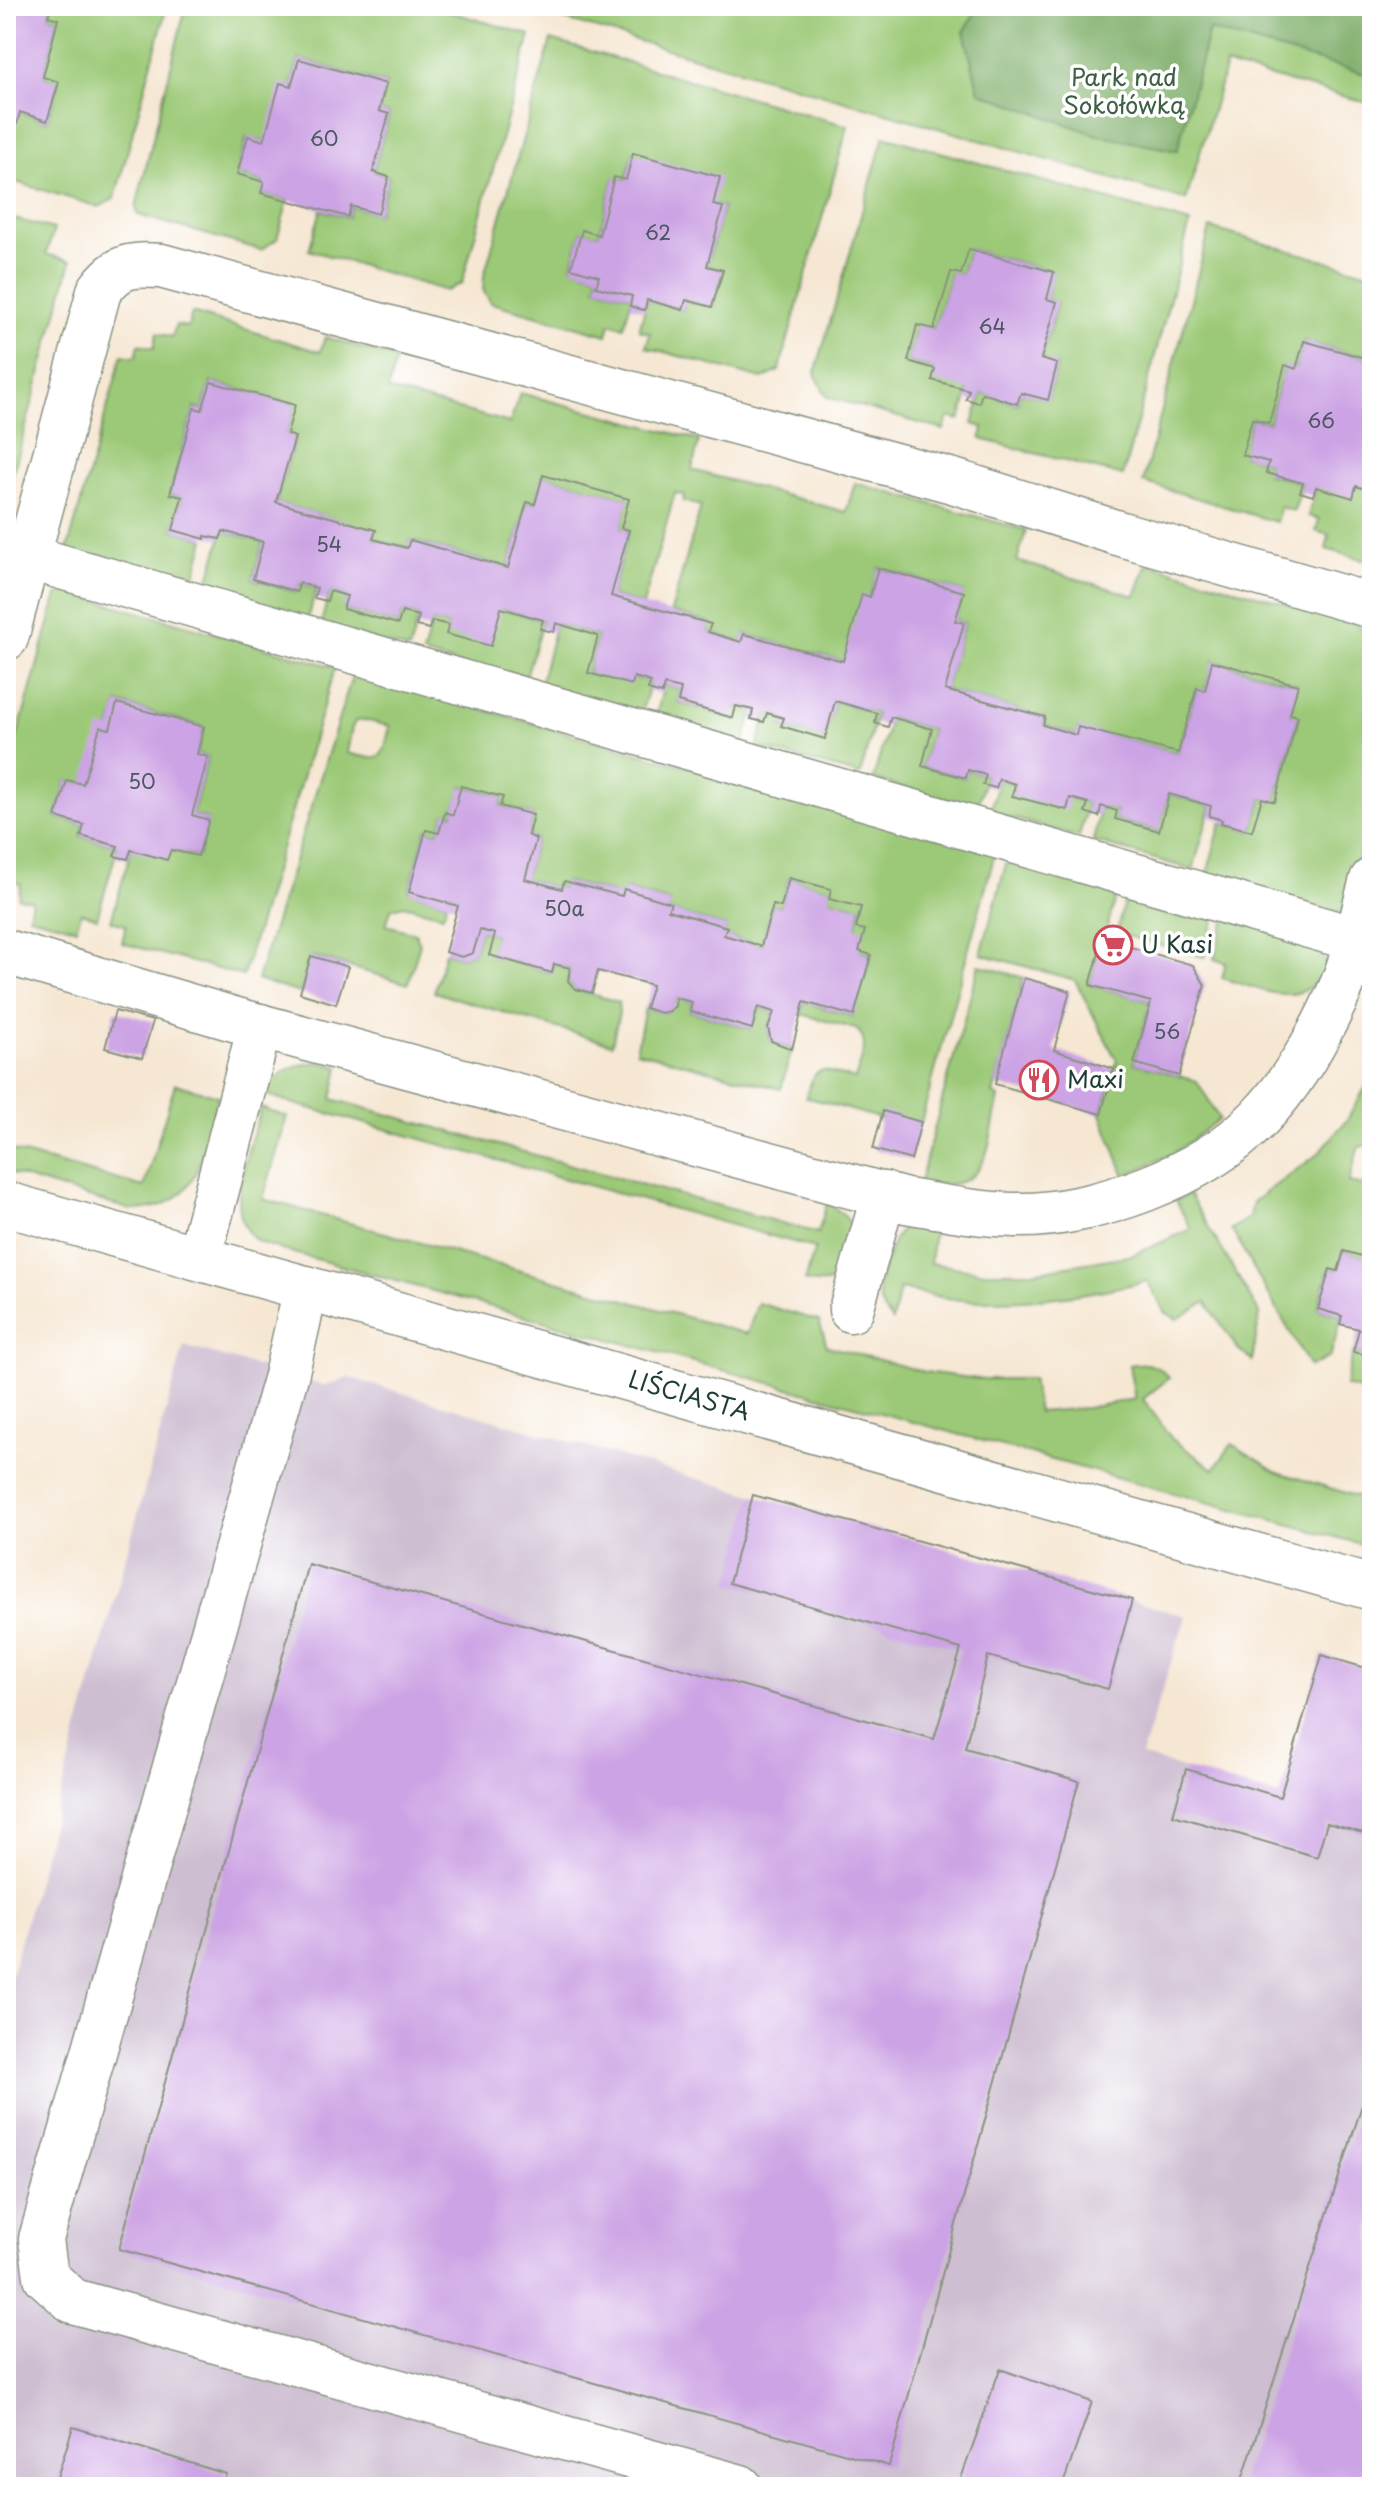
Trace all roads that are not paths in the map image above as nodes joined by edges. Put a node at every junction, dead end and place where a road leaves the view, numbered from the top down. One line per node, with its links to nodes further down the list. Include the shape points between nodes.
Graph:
1 (27, 557): 2 (street, via 99,291 110,275 141,265 161,266 953,481); 3 (street); 5 (street)
2 (1372, 606)
3 (6, 638)
4 (1372, 880): 5 (street)
5 (1355, 939): 8 (street, via 1329,1015 1285,1085 1257,1120 1214,1154 1168,1180 1082,1210 1018,1215 977,1213)
6 (6, 952): 7 (street)
7 (260, 1026): 8 (street); 10 (street)
8 (884, 1194): 12 (street)
9 (6, 1204): 10 (street, LIŚCIASTA)
10 (199, 1258): 11 (street, LIŚCIASTA)
11 (306, 1288): 13 (street, LIŚCIASTA); 14 (street, via 282,1391 41,2239 46,2277 73,2301)
12 (851, 1310)
13 (1372, 1588)
14 (740, 2487)

